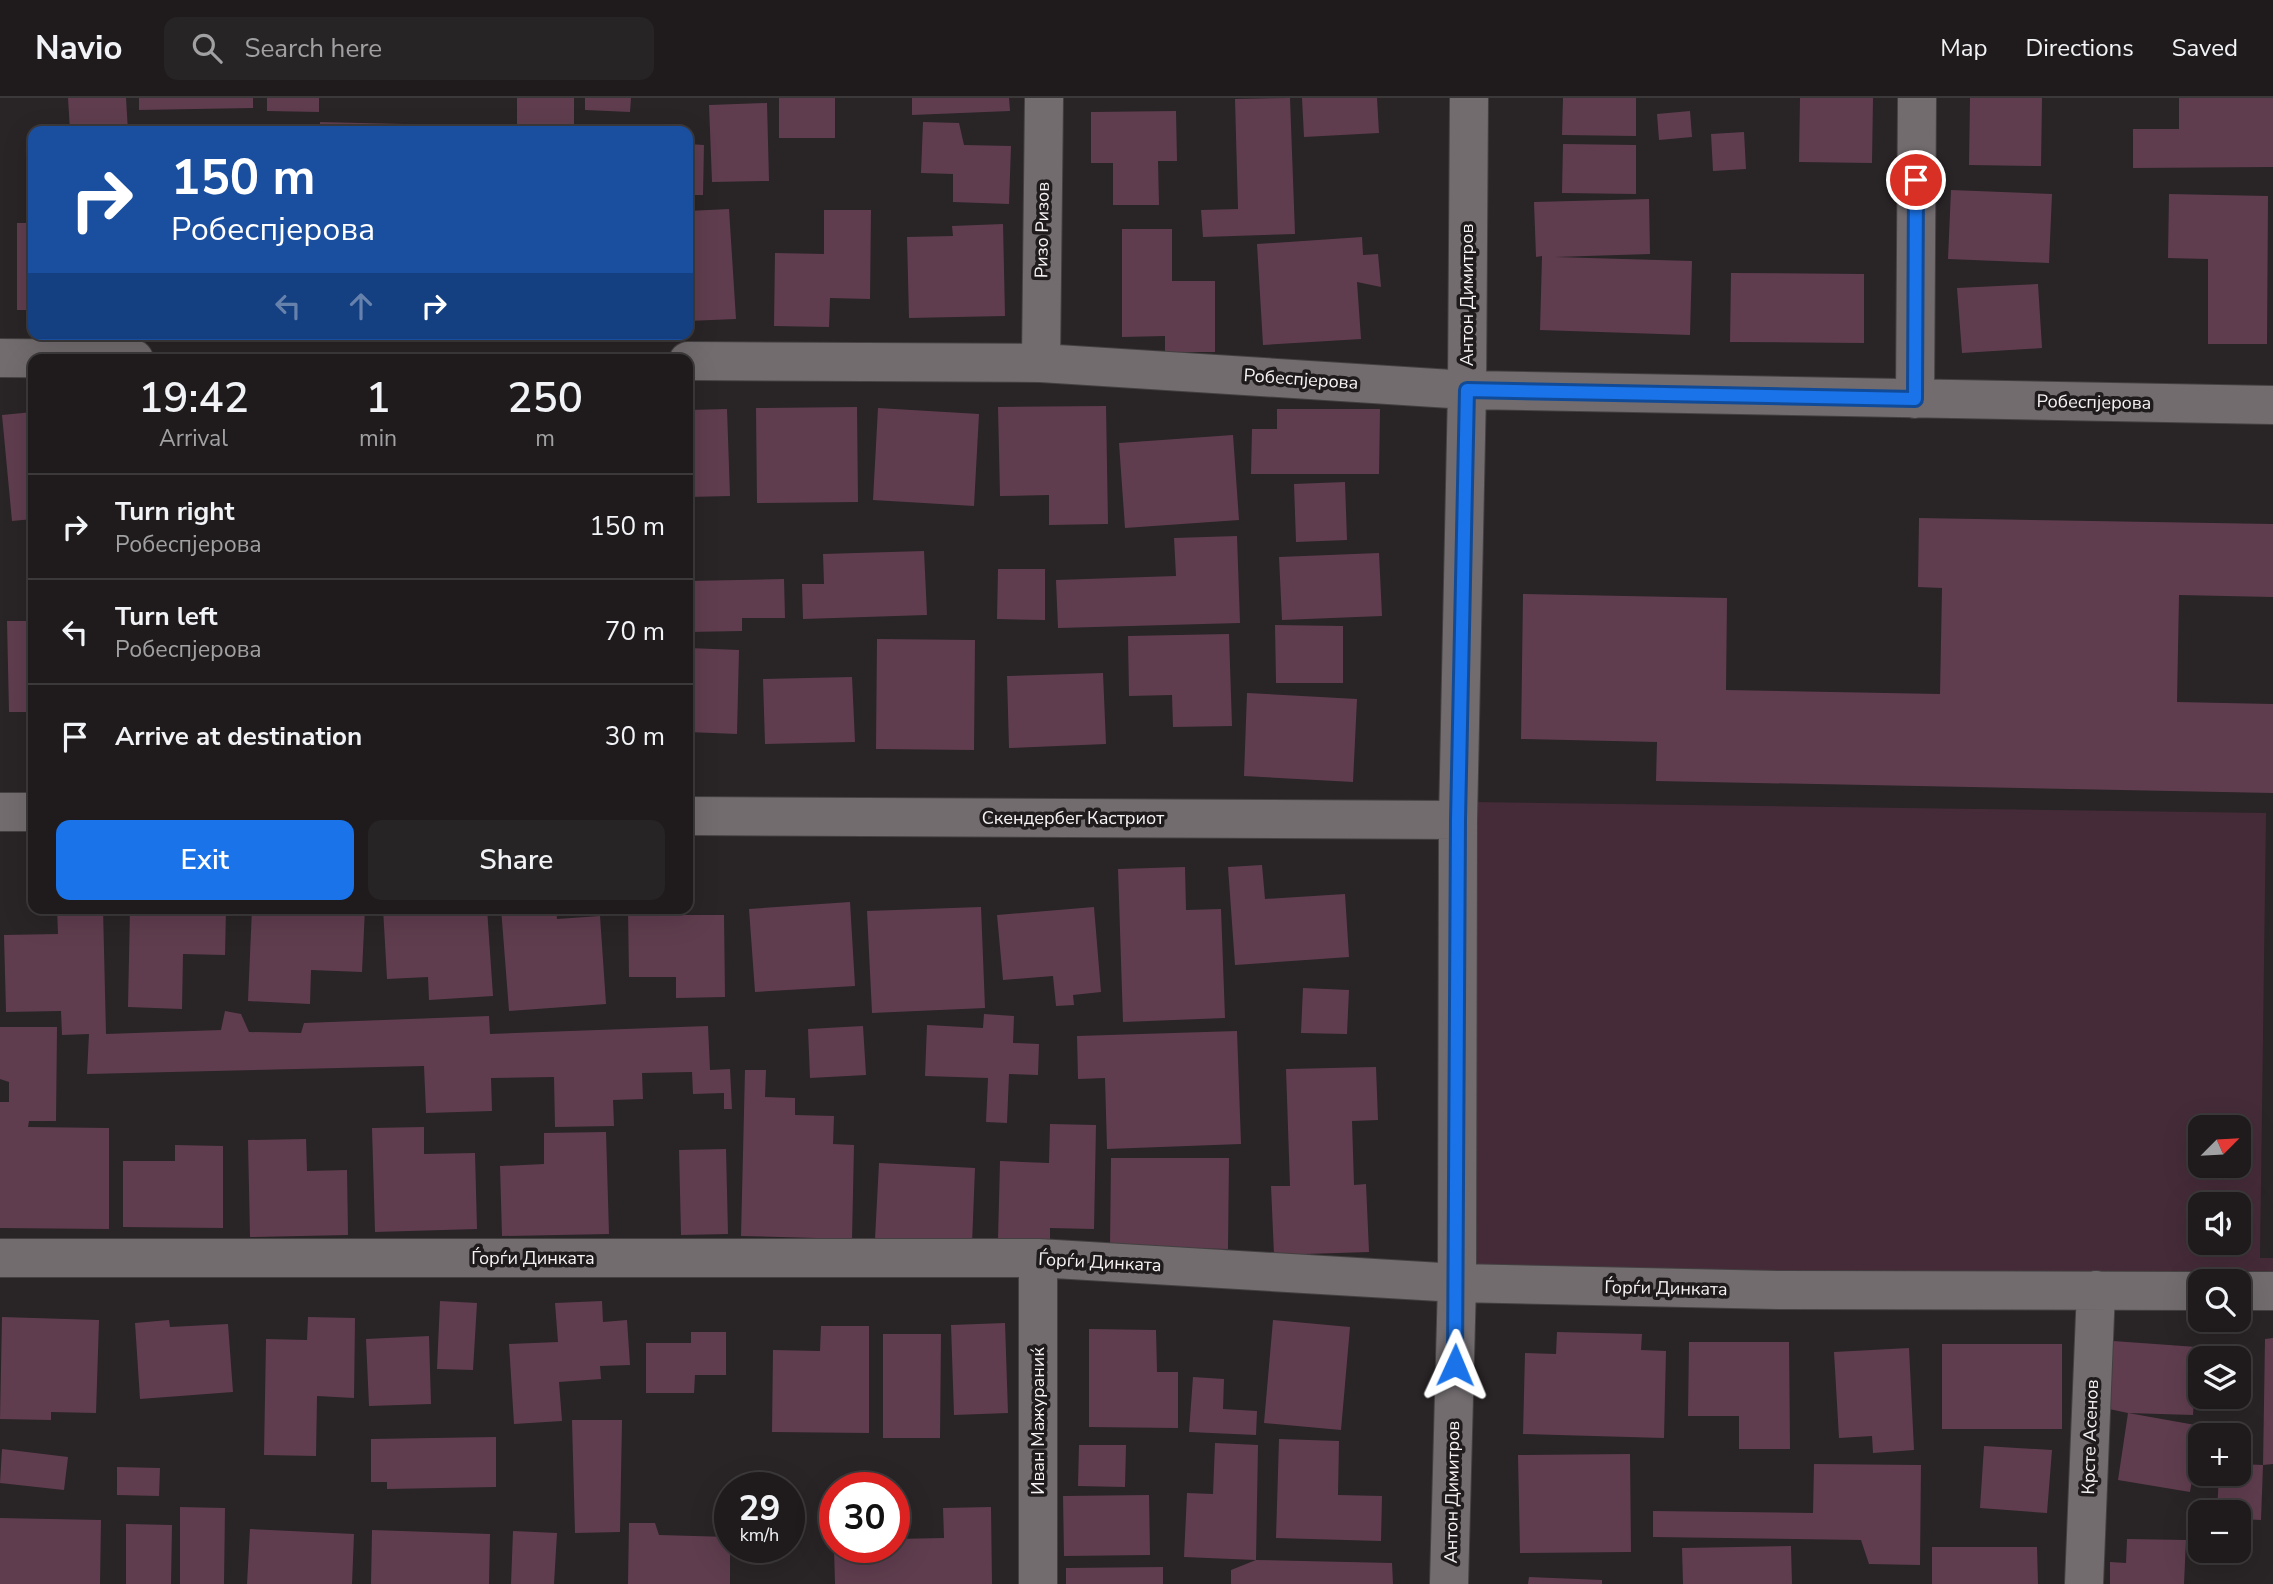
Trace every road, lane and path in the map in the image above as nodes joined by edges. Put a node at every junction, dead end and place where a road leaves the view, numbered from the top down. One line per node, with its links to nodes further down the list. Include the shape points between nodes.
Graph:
1 (1044, 98): 7 (street, Ризо Ризов)
2 (1469, 98): 8 (street, Антон Димитров)
3 (1917, 98): 9 (street)
4 (0, 358): 5 (street)
5 (28, 358)
6 (693, 361): 7 (street, Робеспјерова)
7 (1041, 363): 8 (street, Робеспјерова)
8 (1467, 390): 9 (street, Робеспјерова); 14 (street, Антон Димитров)
9 (1915, 399): 10 (street, Робеспјерова)
10 (2273, 405)
11 (0, 812): 12 (street)
12 (28, 812)
13 (693, 816): 14 (street, Скендербег Кастриот)
14 (1458, 820): 17 (street, Антон Димитров)
15 (0, 1258): 16 (street, Ѓорѓи Динката)
16 (1038, 1258): 17 (street, Ѓорѓи Динката); 22 (street, Иван Мажураниќ)
17 (1457, 1283): 18 (street, Ѓорѓи Динката); 23 (street, Антон Димитров)
18 (2095, 1290): 19 (street, Ѓорѓи Динката); 24 (street, Крсте Асенов)
19 (2188, 1290)
20 (2251, 1291): 21 (street)
21 (2273, 1291)
22 (1038, 1584)
23 (1449, 1584)
24 (2084, 1584)

